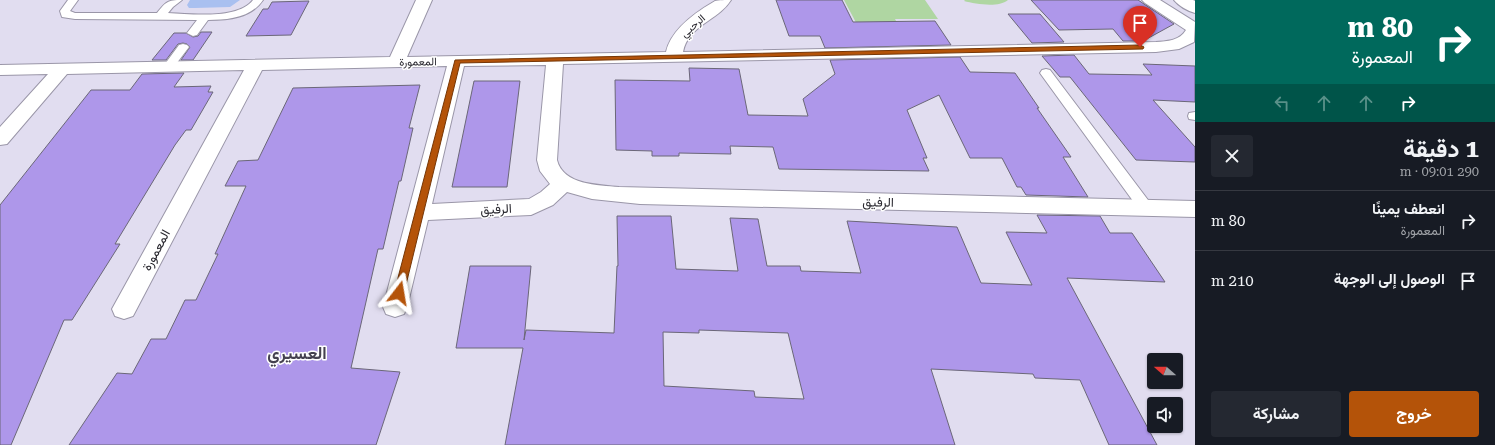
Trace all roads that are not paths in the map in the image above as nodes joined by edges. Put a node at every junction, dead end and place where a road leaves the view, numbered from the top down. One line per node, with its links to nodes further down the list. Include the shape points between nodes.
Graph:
1 (73, 0): 9 (lane, via 65,11 66,14)
2 (176, 0): 9 (lane)
3 (258, 0): 10 (lane, via 256,4 237,14)
4 (424, 0): 19 (street)
5 (723, 0): 16 (street, الرحبي, via 720,5 684,31 674,48)
6 (1150, 0): 11 (street)
7 (1182, 0): 8 (street)
8 (1195, 8)
9 (160, 17): 10 (lane)
10 (205, 17): 12 (lane)
11 (1195, 29): 14 (street, المعمورة, via 1192,36 1184,42)
12 (193, 32)
13 (183, 47): 21 (lane)
14 (1156, 47): 15 (street, المعمورة); 16 (street, المعمورة)
15 (1195, 51)
16 (673, 58): 17 (street, المعمورة)
17 (554, 60): 18 (street, المعمورة); 26 (street, الرفيق, via 547,160 551,173)
18 (457, 61): 19 (street, المعمورة); 29 (street)
19 (396, 62): 20 (street, المعمورة)
20 (256, 65): 21 (street, المعمورة); 31 (street, المعمورة)
21 (169, 66): 22 (street, المعمورة)
22 (62, 69): 23 (street, المعمورة); 25 (street)
23 (0, 70)
24 (1046, 73): 27 (lane)
25 (0, 139)
26 (563, 182): 27 (street, الرفيق, via 584,190 621,195); 29 (street, الرفيق, via 550,198 531,207)
27 (1146, 208): 28 (street, الرفيق)
28 (1195, 210)
29 (419, 213): 30 (street)
30 (395, 307)
31 (124, 309)

